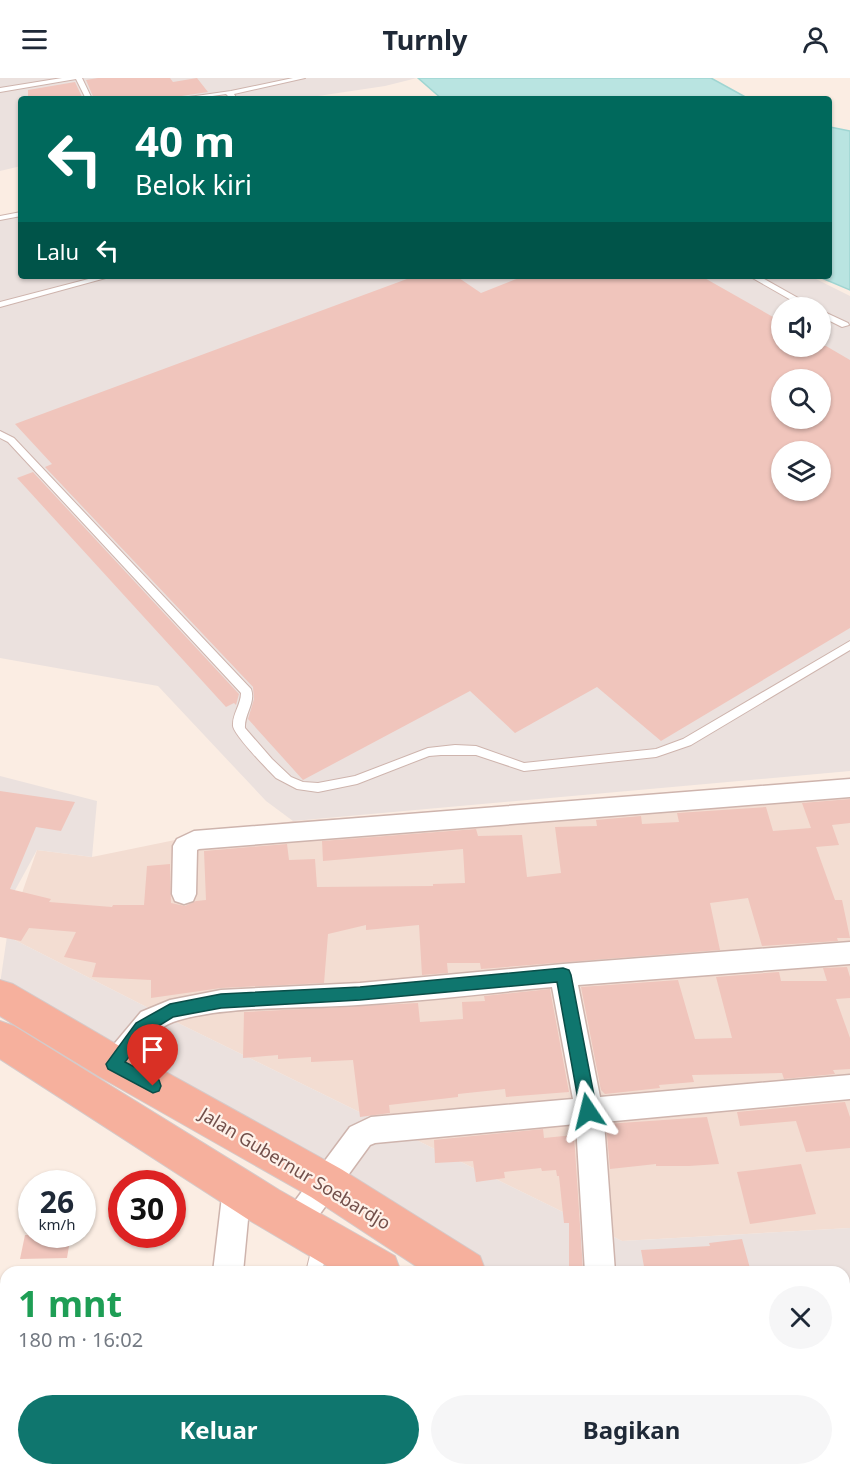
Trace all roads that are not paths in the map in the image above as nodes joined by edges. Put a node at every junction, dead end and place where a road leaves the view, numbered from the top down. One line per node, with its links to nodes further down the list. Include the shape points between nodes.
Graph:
1 (74, 78): 5 (lane)
2 (79, 78): 6 (lane)
3 (302, 78): 4 (lane)
4 (280, 80): 7 (lane)
5 (0, 90)
6 (88, 96)
7 (232, 96)
8 (18, 215): 9 (lane)
9 (0, 218)
10 (98, 279): 13 (lane)
11 (759, 279): 12 (lane)
12 (792, 297)
13 (0, 305)
14 (831, 318): 15 (lane)
15 (844, 325)
16 (0, 434): 17 (lane, via 11,440 247,692 248,699 237,722 239,729 285,779 305,788 343,784 440,750 474,750 524,767 656,753 687,742)
17 (850, 645)
18 (850, 788): 19 (street, via 194,840 185,846)
19 (184, 894)
20 (850, 953): 21 (street)
21 (563, 975): 24 (street, via 195,1005 150,1020); 26 (street)
22 (0, 996): 24 (highway, Jalan Gubernur Soebardjo)
23 (0, 1038): 28 (highway)
24 (114, 1064): 27 (highway, Jalan Gubernur Soebardjo)
25 (850, 1087): 26 (street)
26 (588, 1111): 27 (street, via 366,1132); 33 (street)
27 (326, 1183): 29 (street); 32 (highway, Jalan Gubernur Soebardjo)
28 (237, 1188): 29 (highway); 30 (street)
29 (310, 1244): 31 (highway)
30 (229, 1266)
31 (363, 1266)
32 (455, 1266)
33 (600, 1266)

